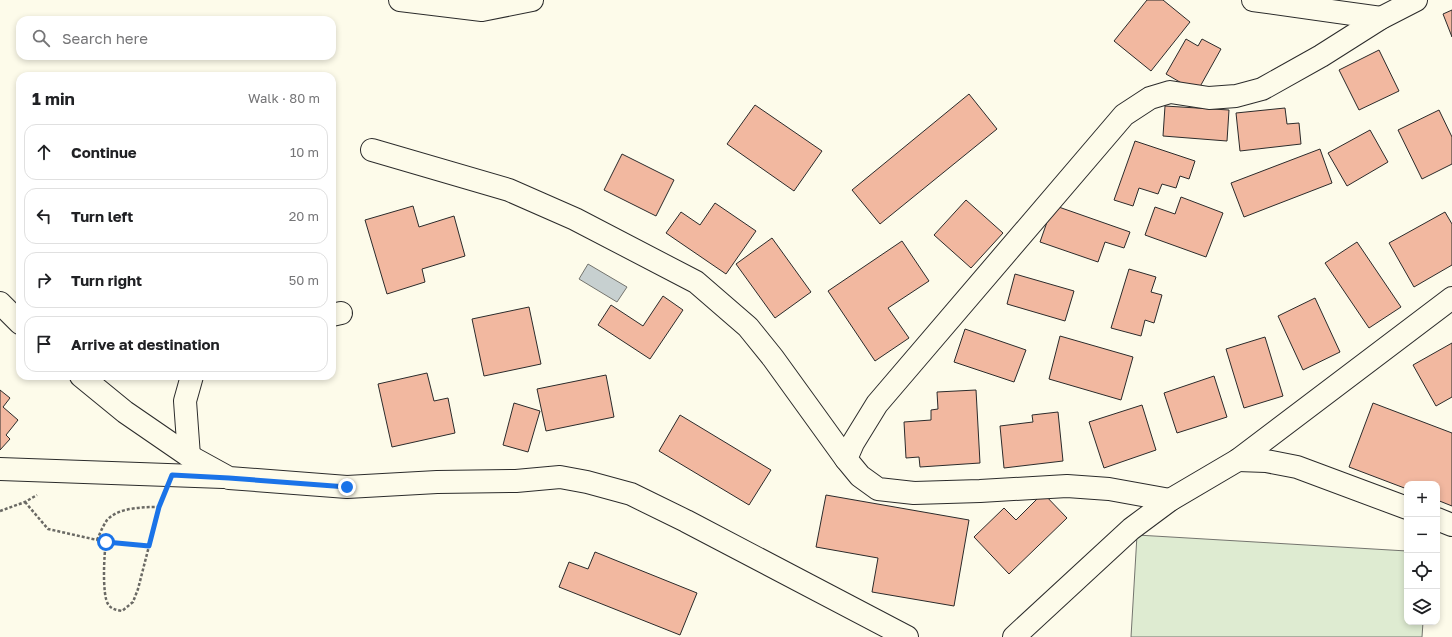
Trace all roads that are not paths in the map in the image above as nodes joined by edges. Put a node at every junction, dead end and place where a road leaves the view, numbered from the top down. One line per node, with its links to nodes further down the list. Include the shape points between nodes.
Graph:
1 (400, 0): 2 (street, via 482,10)
2 (532, 0)
3 (1253, 0): 5 (street)
4 (1416, 0): 5 (street)
5 (1381, 18): 13 (street, via 1262,89 1236,96 1209,98 1170,92 1150,98 1124,115 877,404 853,443)
6 (372, 150): 13 (street, via 509,190 575,219 696,282 748,327)
7 (1452, 298): 14 (street)
8 (0, 304): 9 (street)
9 (16, 319)
10 (86, 380): 12 (street, via 125,412)
11 (191, 380): 12 (street, via 185,401)
12 (189, 456): 16 (street)
13 (846, 460): 17 (street, via 860,476 878,490 914,493 1067,486 1109,488)
14 (1238, 460): 17 (street); 18 (street, via 1266,460 1297,467)
15 (0, 469): 16 (street)
16 (229, 478): 21 (street, via 347,487 560,477 587,482 631,494)
17 (1170, 500): 22 (street, via 1131,529)
18 (1404, 507)
19 (1440, 520): 20 (street)
20 (1452, 525)
21 (907, 637)
22 (1014, 637)

